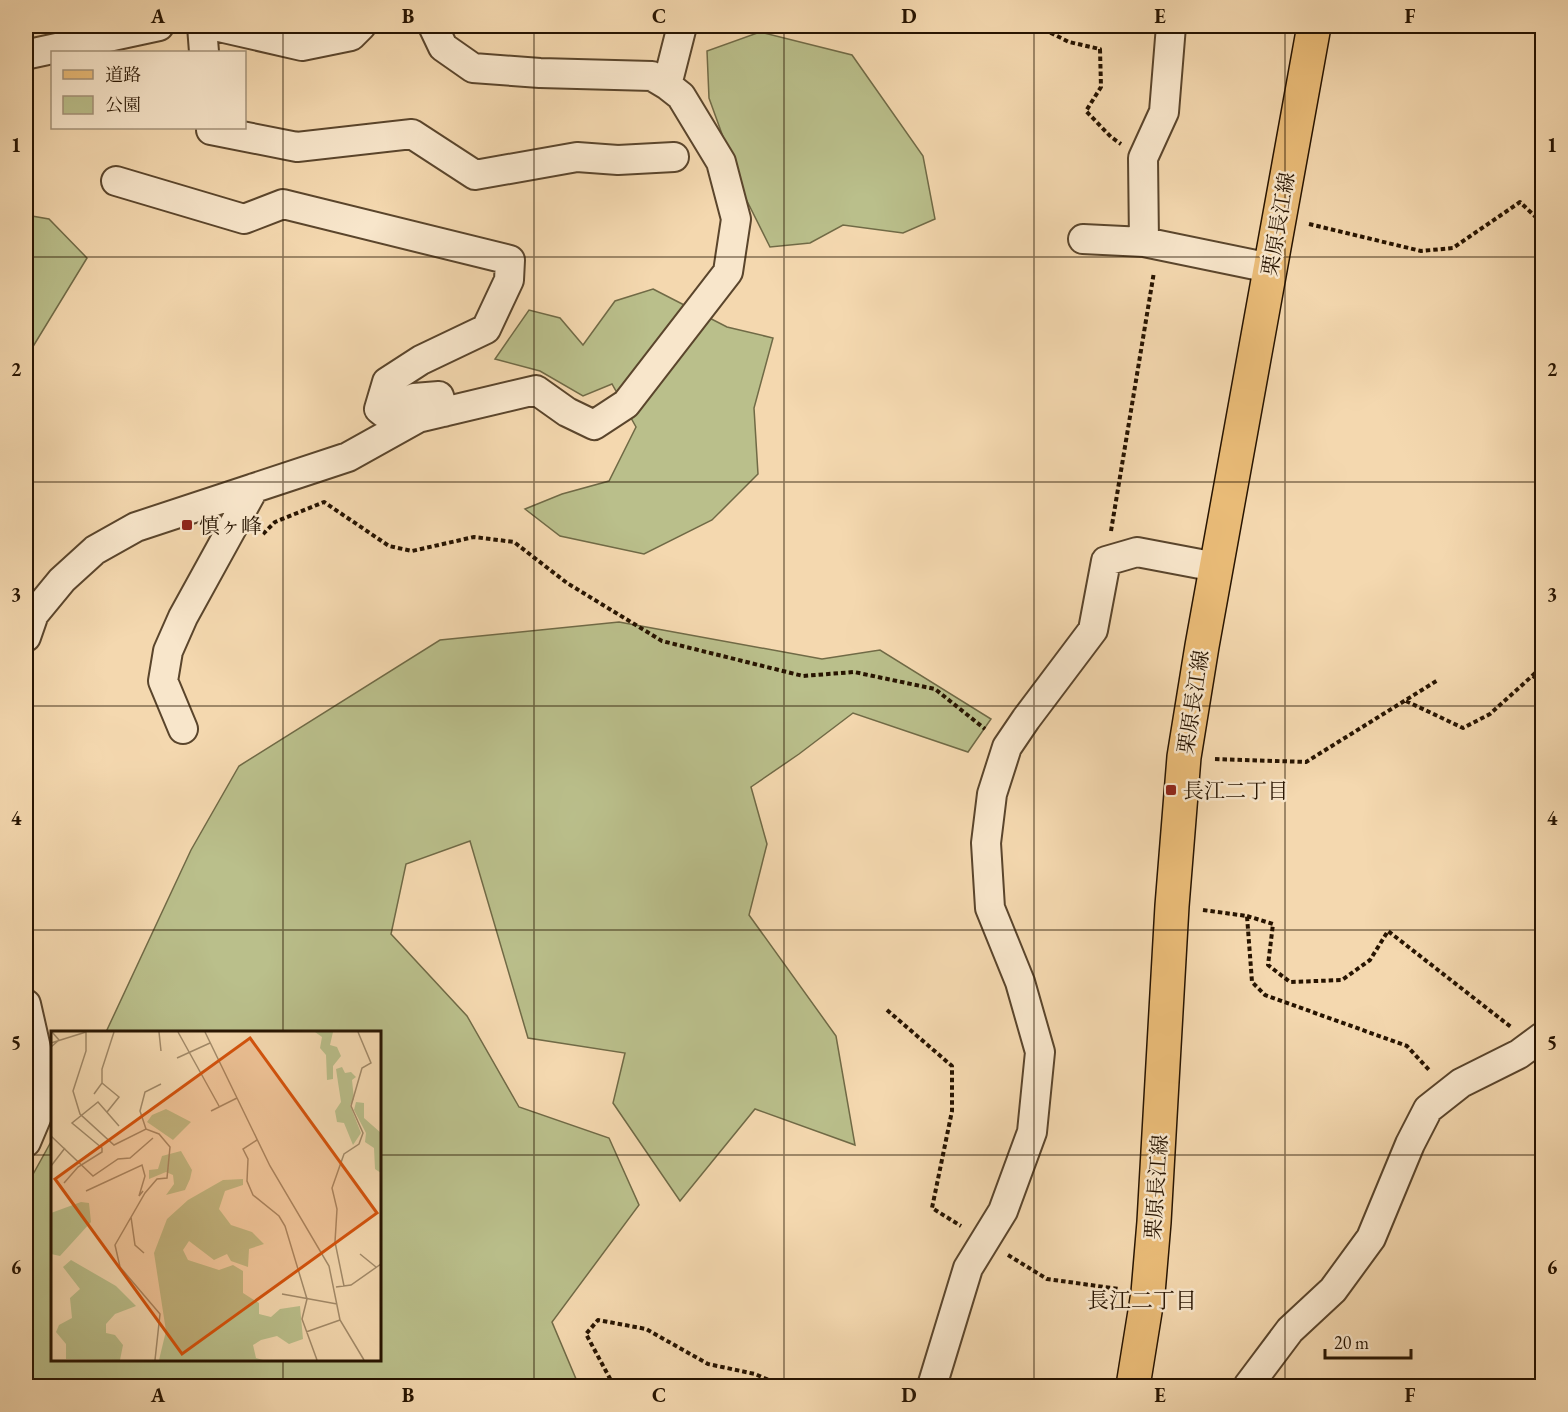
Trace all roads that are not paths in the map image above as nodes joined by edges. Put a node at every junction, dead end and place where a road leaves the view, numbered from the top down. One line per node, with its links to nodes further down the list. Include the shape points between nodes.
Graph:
1 (159, 26): 10 (street)
2 (202, 26): 9 (street)
3 (216, 26): 4 (street, via 302,46 351,36)
4 (361, 26)
5 (433, 26): 11 (street, via 443,47 473,68 652,76)
6 (682, 26): 11 (street)
7 (1171, 26): 16 (street, via 1164,112 1143,158)
8 (1314, 26): 17 (main road, 栗原長江線)
9 (204, 51)
10 (29, 54)
11 (667, 84): 18 (street, via 681,96 721,162 736,219 728,272 626,404 594,425 536,390)
12 (211, 129): 13 (street, via 297,147 412,134 475,175 577,157)
13 (674, 157)
14 (116, 181): 18 (street, via 244,219 284,204 510,260 509,280 486,329 421,360 387,382 379,409 384,413 414,398 439,396)
15 (1083, 239): 16 (street)
16 (1152, 243): 17 (street)
17 (1270, 268): 20 (main road, 栗原長江線)
18 (444, 412): 19 (street, via 418,418 348,457)
19 (254, 488): 21 (street, via 136,527 94,550 34,614); 22 (street, via 168,651 163,681)
20 (1216, 567): 26 (street, via 1137,552 1106,561 1094,630 1007,747 992,794 986,843 990,908 1020,982 1040,1052 1032,1132 1003,1211 968,1268); 27 (main road, 栗原長江線, via 1184,758 1152,1246)
21 (26, 637)
22 (183, 729)
23 (26, 1004): 25 (street, via 36,1048 38,1116)
24 (1538, 1040): 28 (street, via 1461,1083 1428,1109 1371,1238 1333,1290 1290,1330)
25 (26, 1142)
26 (932, 1386)
27 (1133, 1386)
28 (1248, 1386)

